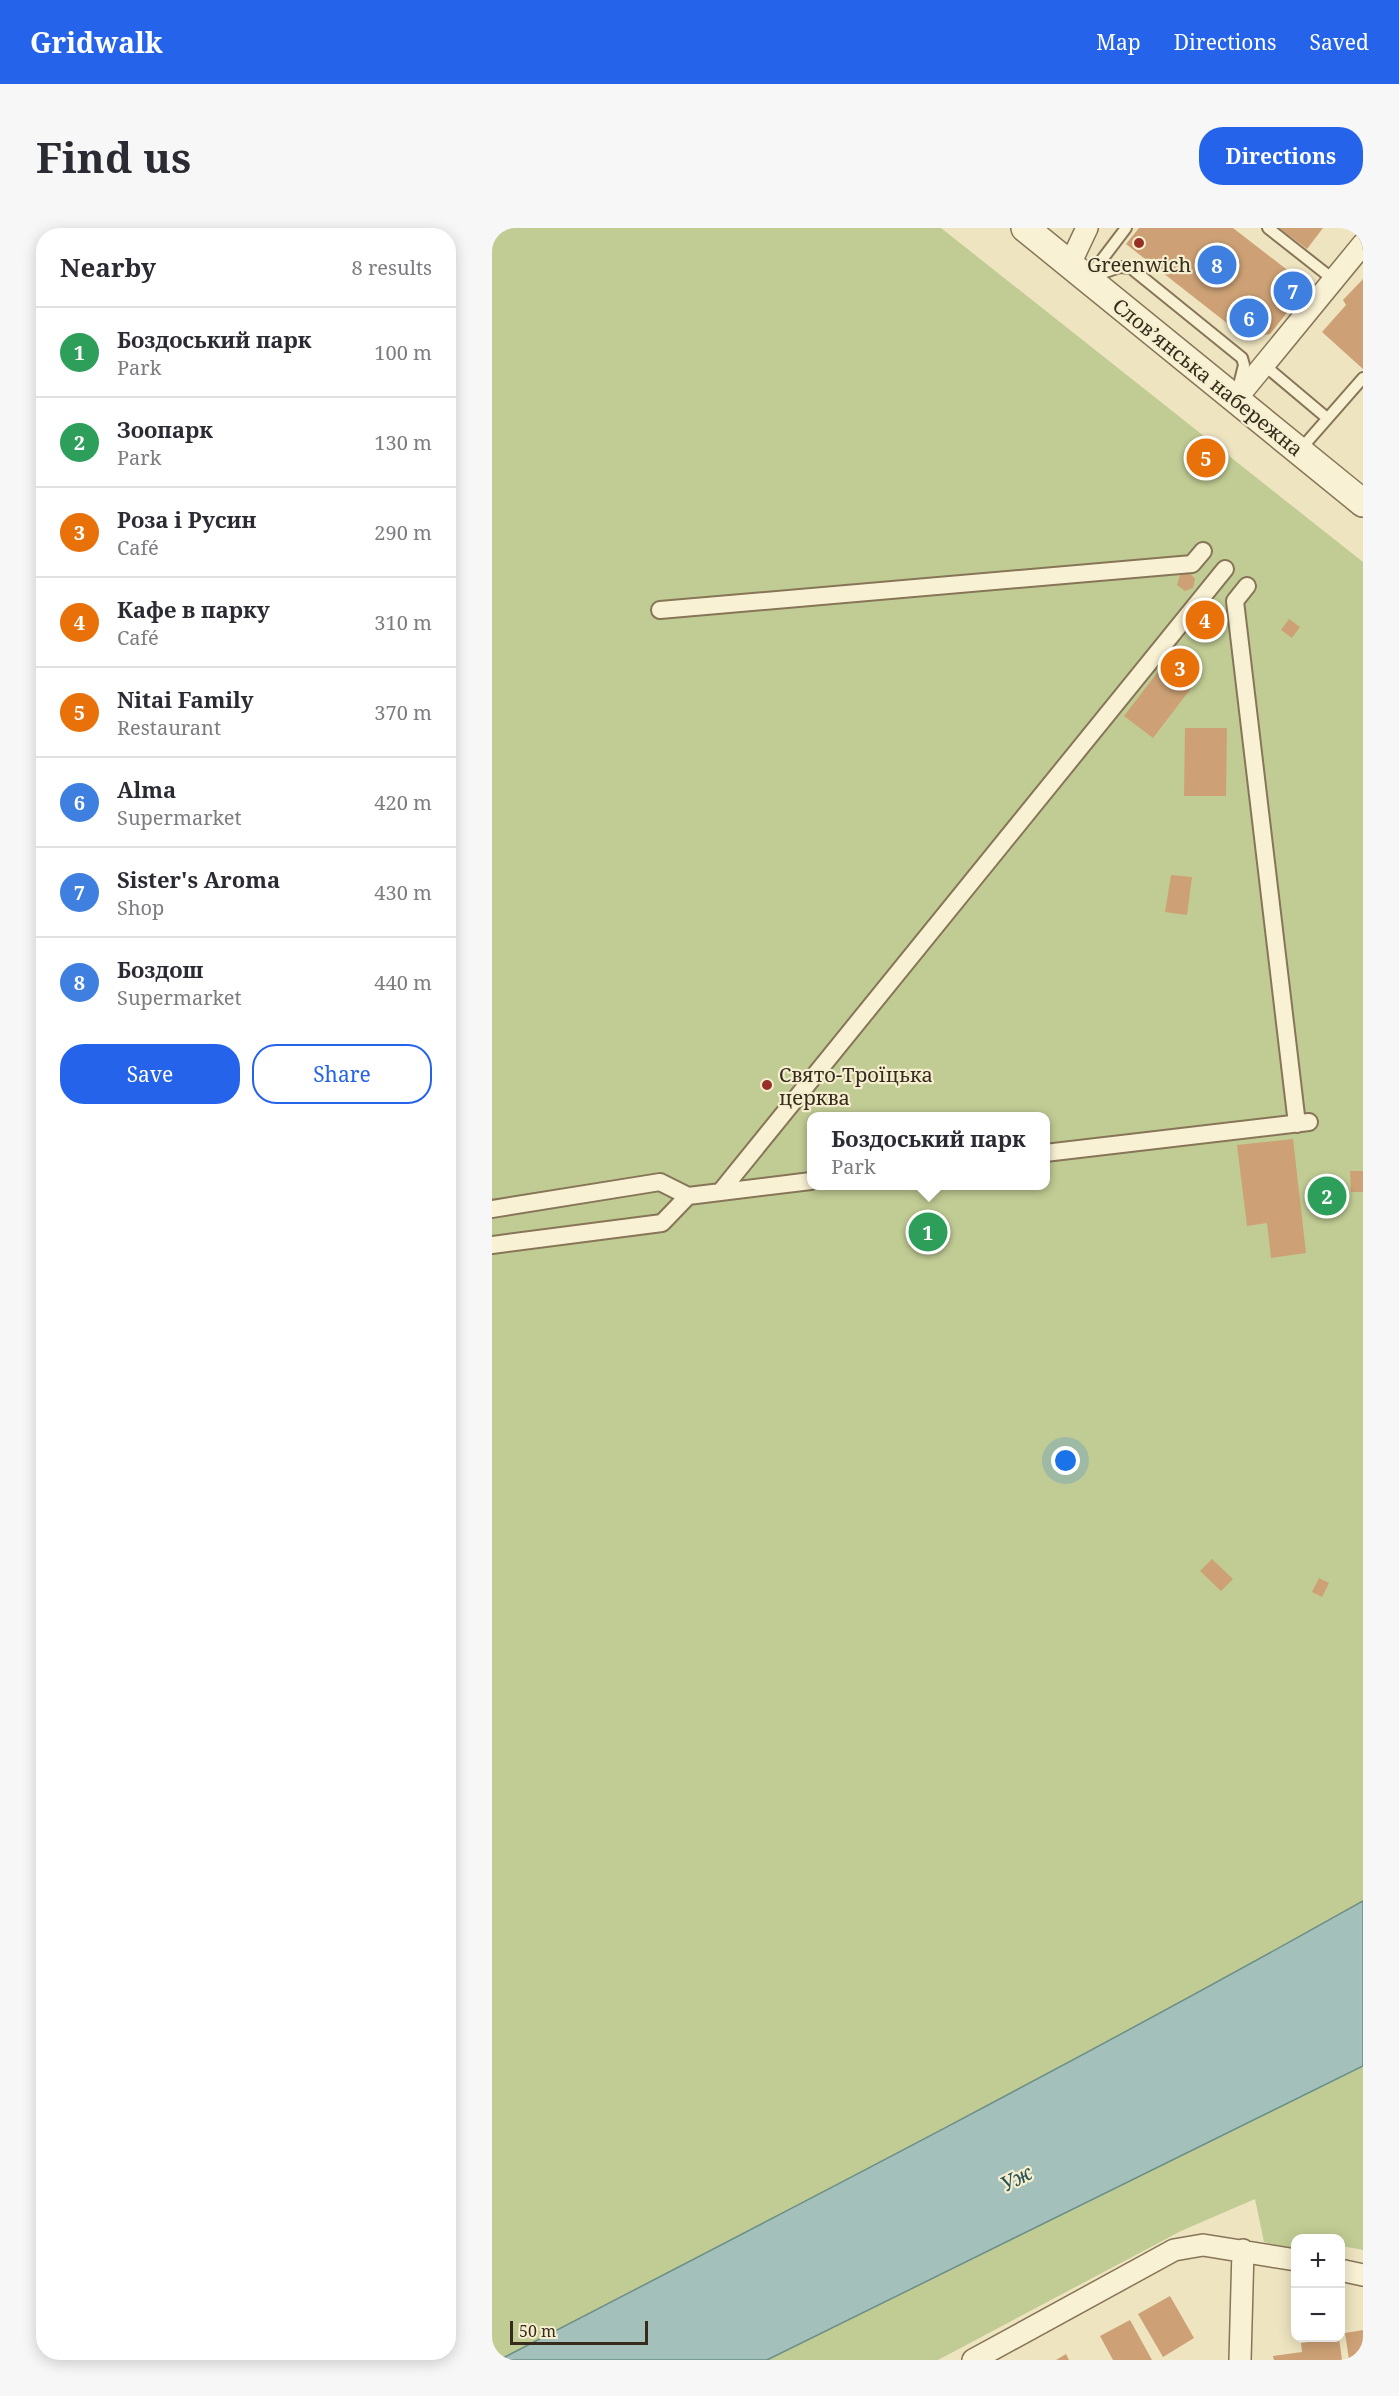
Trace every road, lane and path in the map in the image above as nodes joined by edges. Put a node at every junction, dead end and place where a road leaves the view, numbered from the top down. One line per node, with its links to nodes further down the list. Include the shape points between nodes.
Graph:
1 (1024, 228): 6 (street, Словʼянська набережна)
2 (1087, 228): 6 (street)
3 (1126, 228): 6 (lane)
4 (1268, 228): 7 (lane)
5 (1363, 244): 7 (street)
6 (1079, 271): 10 (street, Словʼянська набережна); 10 (lane, via 1131,268 1242,358)
7 (1334, 280): 8 (street)
8 (1264, 365): 10 (street); 11 (lane)
9 (1363, 378): 11 (lane)
10 (1236, 399): 12 (street, Словʼянська набережна)
11 (1327, 418): 12 (lane)
12 (1299, 451): 13 (street, Словʼянська набережна)
13 (1363, 503)
14 (1203, 551): 17 (street, via 1192,564)
15 (1224, 569): 20 (street)
16 (1247, 586): 18 (street, via 1235,600 1303,1123)
17 (660, 610)
18 (1050, 1152)
19 (807, 1181): 20 (street)
20 (721, 1191): 21 (street)
21 (688, 1196): 22 (street, via 660,1182); 23 (street, via 662,1223)
22 (492, 1209)
23 (492, 1245)
24 (1243, 2250): 25 (street); 28 (street, via 1203,2245 1174,2250); 29 (street)
25 (1291, 2259)
26 (1345, 2271): 27 (street)
27 (1363, 2275)
28 (973, 2360)
29 (1240, 2360)

